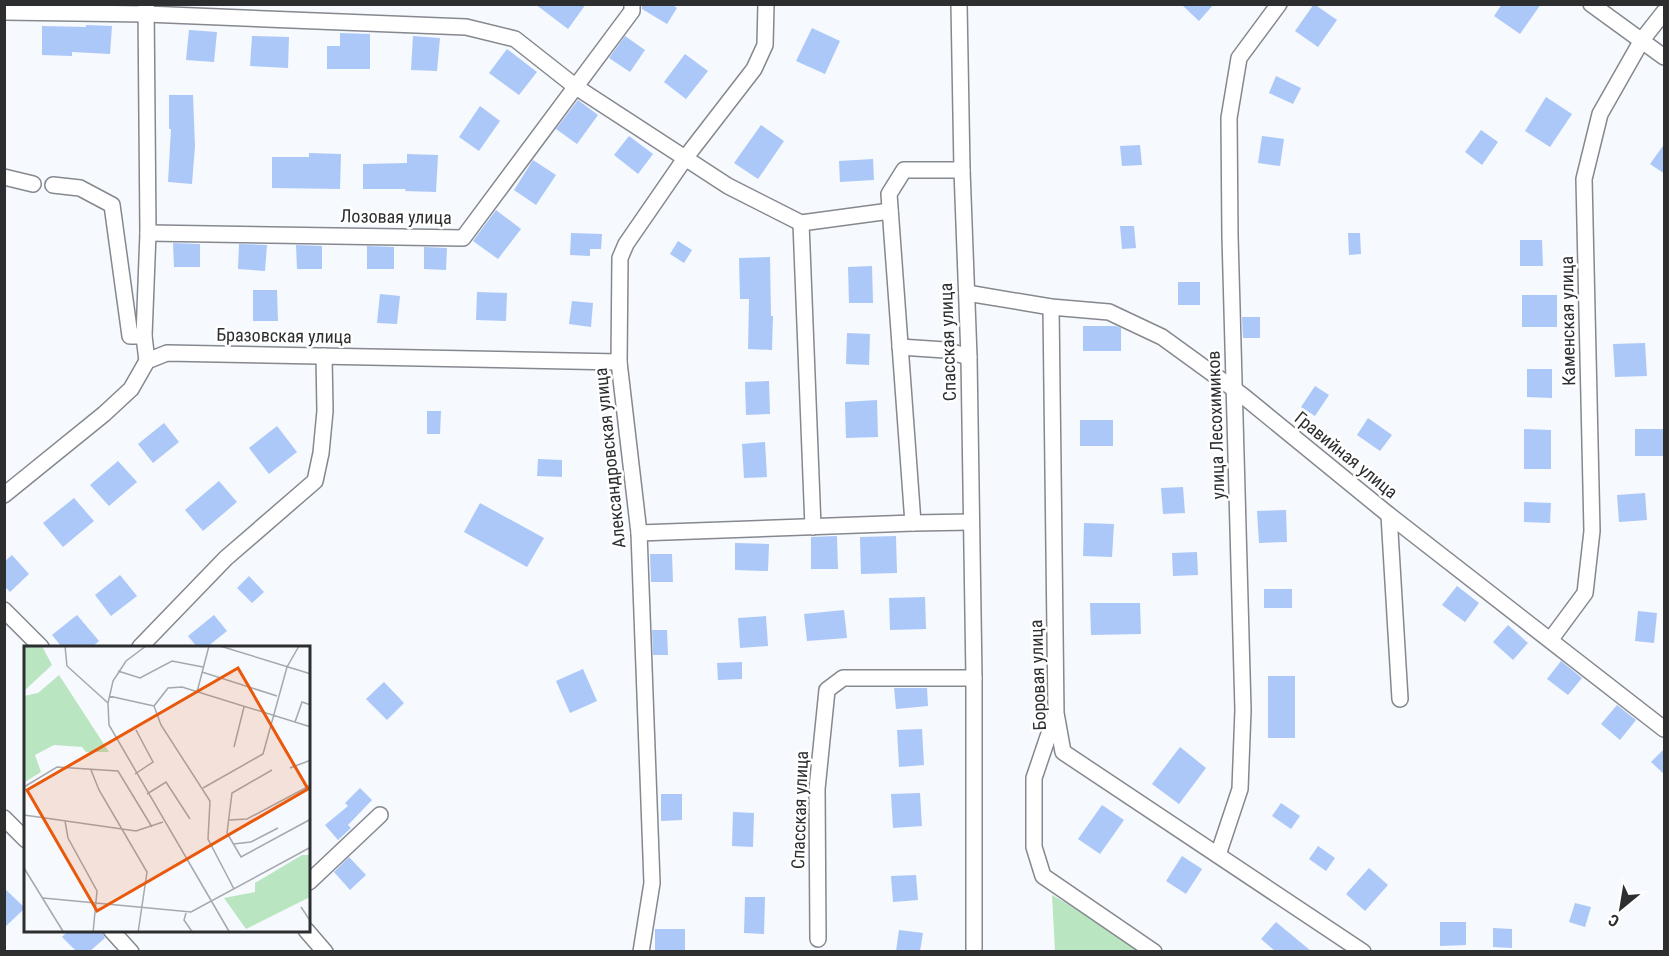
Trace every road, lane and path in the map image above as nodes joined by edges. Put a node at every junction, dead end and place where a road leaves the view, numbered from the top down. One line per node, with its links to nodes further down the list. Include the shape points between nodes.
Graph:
1 (632, 4): 11 (street, Лозовая улица, via 632,11)
2 (766, 4): 12 (street, Александровская улица, via 765,45 754,69)
3 (959, 4): 13 (street, Спасская улица)
4 (1279, 4): 28 (street, улица Лесохимиков, via 1239,58 1228,118)
5 (1591, 4): 9 (street)
6 (146, 9): 7 (street); 11 (street, via 466,27 515,39); 19 (street)
7 (4, 12)
8 (1665, 12): 9 (street, Каменская улица)
9 (1641, 40): 10 (street); 36 (street, Каменская улица, via 1600,114 1584,178 1592,531 1585,593)
10 (1665, 57)
11 (576, 87): 12 (street); 19 (street, Лозовая улица, via 463,238)
12 (686, 158): 18 (street, via 728,186); 27 (street, Александровская улица, via 620,258)
13 (962, 170): 17 (street, via 904,170 889,194); 20 (street, Спасская улица)
14 (4, 177): 15 (street)
15 (33, 184)
16 (53, 185): 22 (street, via 80,188 112,205 130,336)
17 (890, 211): 18 (street); 23 (street)
18 (801, 223): 33 (street)
19 (148, 233): 22 (street)
20 (967, 293): 21 (street, Гравийная улица); 25 (street, Спасская улица)
21 (1051, 308): 28 (street, Гравийная улица, via 1109,312 1162,337); 41 (street, Боровая улица)
22 (144, 336): 26 (street)
23 (900, 347): 25 (street, via 945,350); 32 (street)
24 (324, 356): 26 (street, Бразовская улица, via 167,353); 27 (street, Бразовская улица); 38 (street, via 326,411 315,481 226,558)
25 (969, 357): 31 (street, Спасская улица)
26 (147, 361): 29 (street, via 131,389)
27 (619, 362): 34 (street, Александровская улица)
28 (1235, 390): 30 (street, Гравийная улица); 46 (street, улица Лесохимиков, via 1242,699 1240,789)
29 (4, 495)
30 (1389, 515): 36 (street, Гравийная улица); 40 (street)
31 (971, 522): 32 (street); 39 (street, Спасская улица)
32 (913, 523): 33 (street)
33 (813, 527): 34 (street)
34 (639, 533): 53 (street, Александровская улица, via 652,883)
35 (4, 610): 37 (street)
36 (1551, 639): 42 (street, Гравийная улица)
37 (40, 646)
38 (141, 646)
39 (974, 678): 50 (street, Спасская улица, via 843,678 827,690 817,789); 54 (street, Спасская улица)
40 (1400, 699)
41 (1056, 713): 46 (street, Боровая улица, via 1063,752); 55 (street, via 1034,778 1034,847 1043,876)
42 (1665, 729)
43 (380, 816): 47 (street)
44 (4, 818): 45 (street)
45 (24, 838)
46 (1218, 855): 56 (street, Боровая улица)
47 (310, 881)
48 (113, 932): 51 (street)
49 (308, 932): 52 (street)
50 (818, 939)
51 (131, 951)
52 (325, 951)
53 (640, 951)
54 (974, 951)
55 (1154, 951)
56 (1363, 951)

